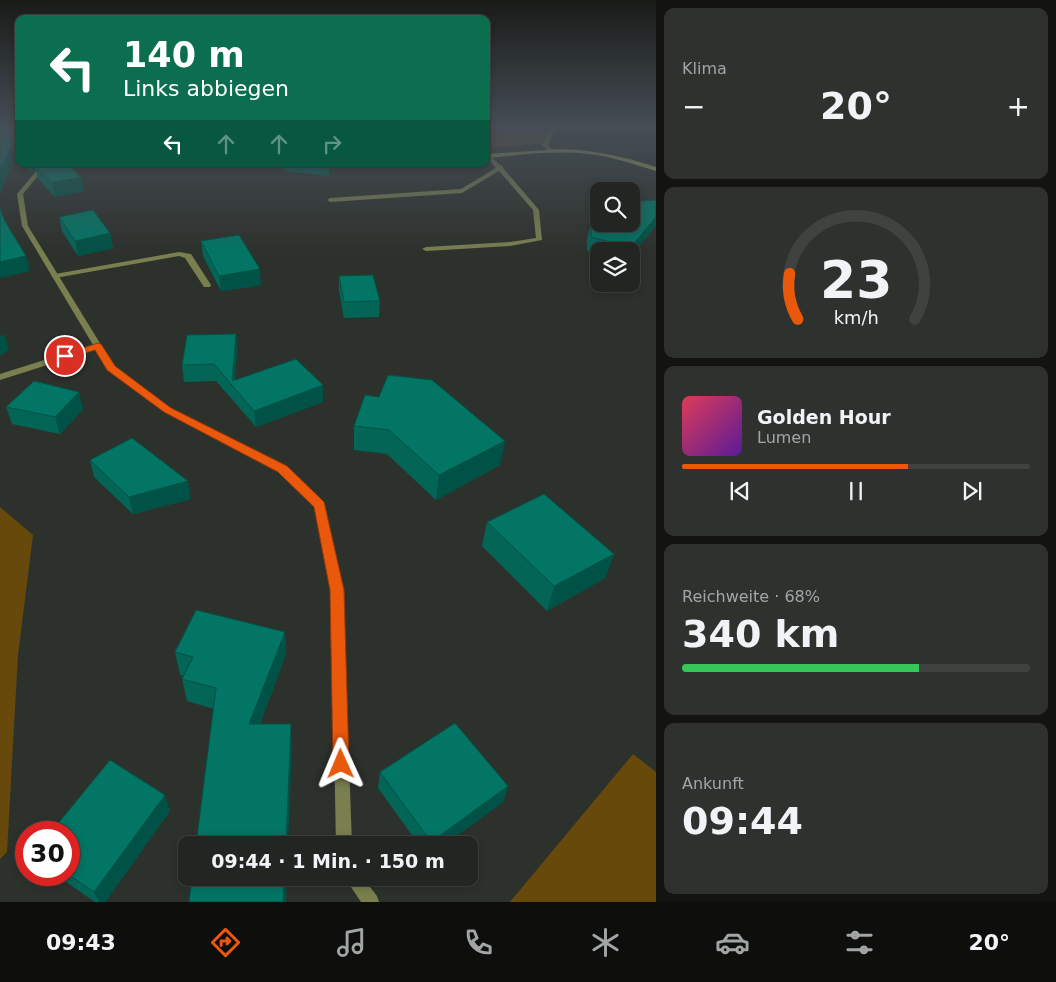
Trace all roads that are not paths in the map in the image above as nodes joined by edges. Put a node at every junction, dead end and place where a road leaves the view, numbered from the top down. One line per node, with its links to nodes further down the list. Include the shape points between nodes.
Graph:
1 (40, 170): 6 (street, via 20,194 25,226)
2 (496, 170): 4 (street, via 462,191)
3 (504, 170): 5 (street, via 536,210 540,239)
4 (330, 200)
5 (426, 249)
6 (55, 276): 7 (street, via 179,254 188,256); 8 (street)
7 (207, 285)
8 (98, 346): 9 (street); 10 (street, via 111,368 167,410 282,469 320,505 337,590)
9 (0, 377)
10 (344, 836)
11 (359, 886): 12 (street)
12 (371, 902)

